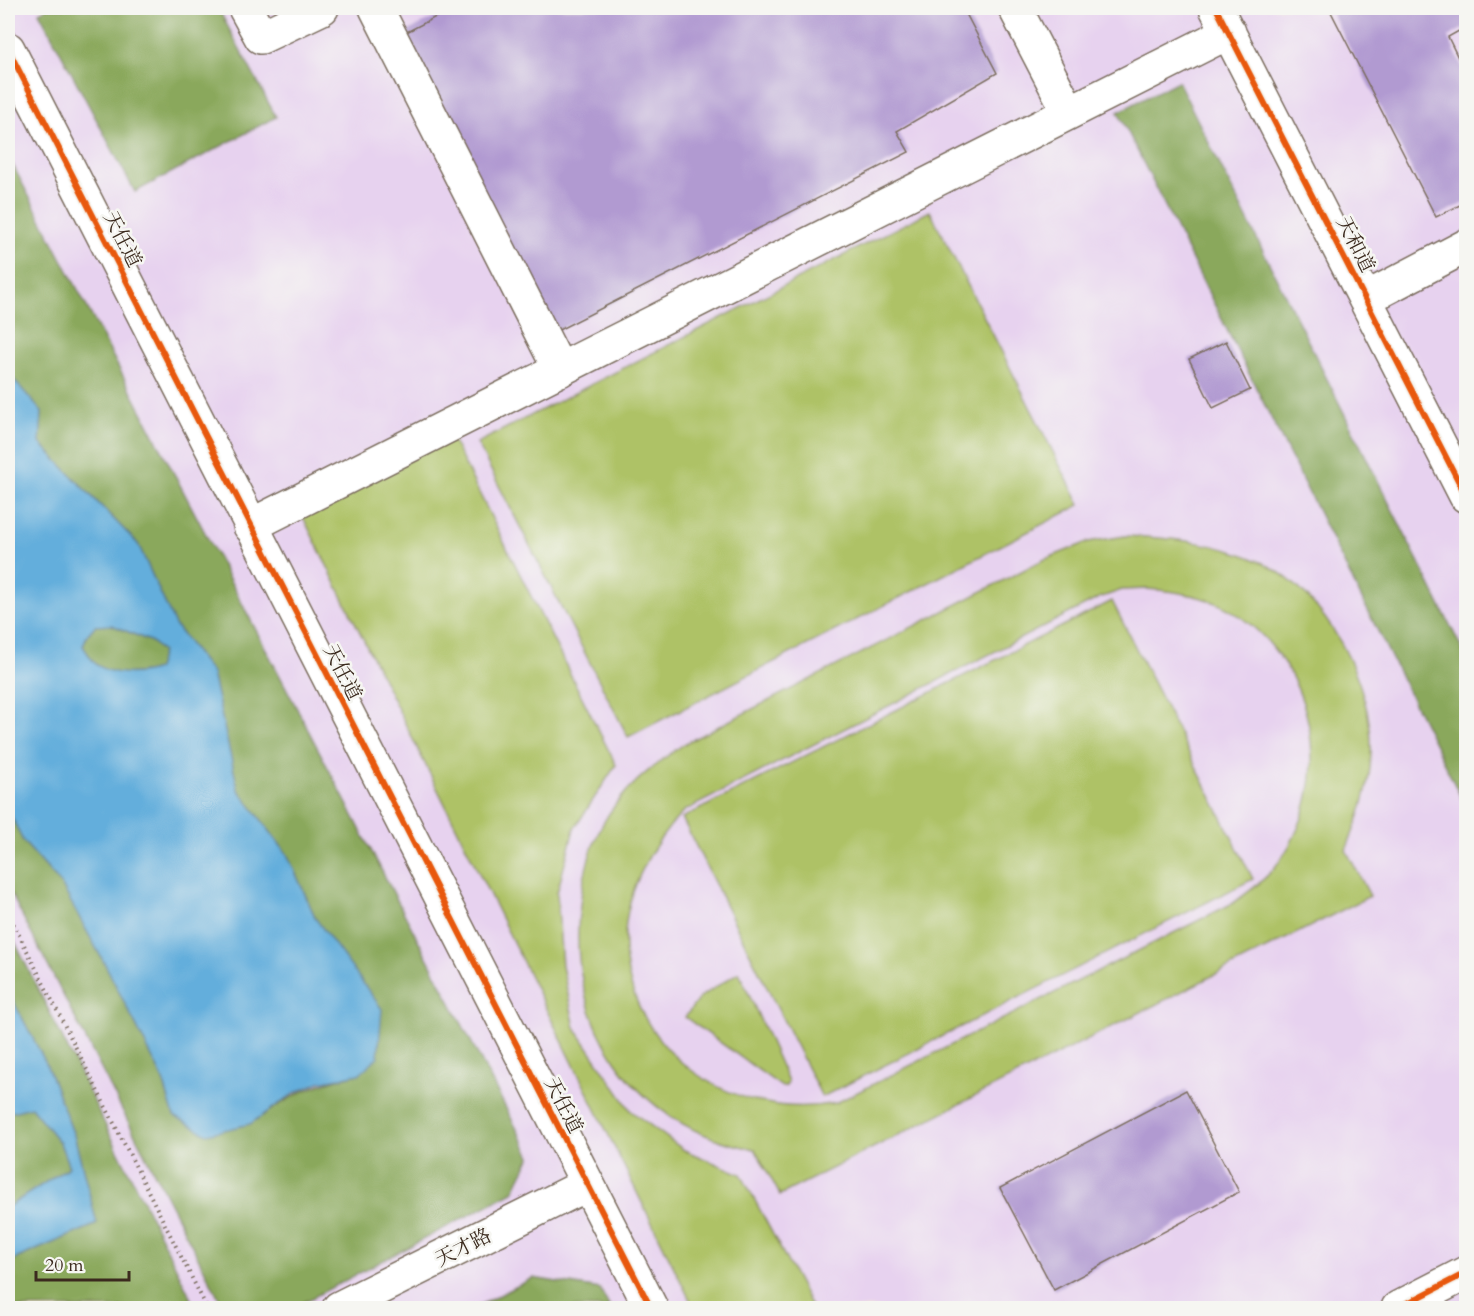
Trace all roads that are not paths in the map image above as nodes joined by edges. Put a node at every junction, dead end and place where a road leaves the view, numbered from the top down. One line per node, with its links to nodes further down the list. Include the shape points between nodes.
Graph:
1 (245, 8): 2 (street, via 261,37)
2 (322, 8)
3 (376, 8): 10 (street)
4 (1015, 8): 7 (street)
5 (1222, 20): 7 (street); 9 (street, 天和道)
6 (8, 49): 12 (street, 天任道)
7 (1069, 112): 10 (street)
8 (1467, 246): 9 (street)
9 (1365, 299): 11 (street, 天和道)
10 (560, 370): 12 (street)
11 (1467, 496)
12 (250, 526): 13 (street, 天任道)
13 (586, 1185): 16 (street, 天才路); 17 (street, 天任道)
14 (1467, 1274): 15 (street)
15 (1408, 1306)
16 (339, 1308)
17 (651, 1308)

